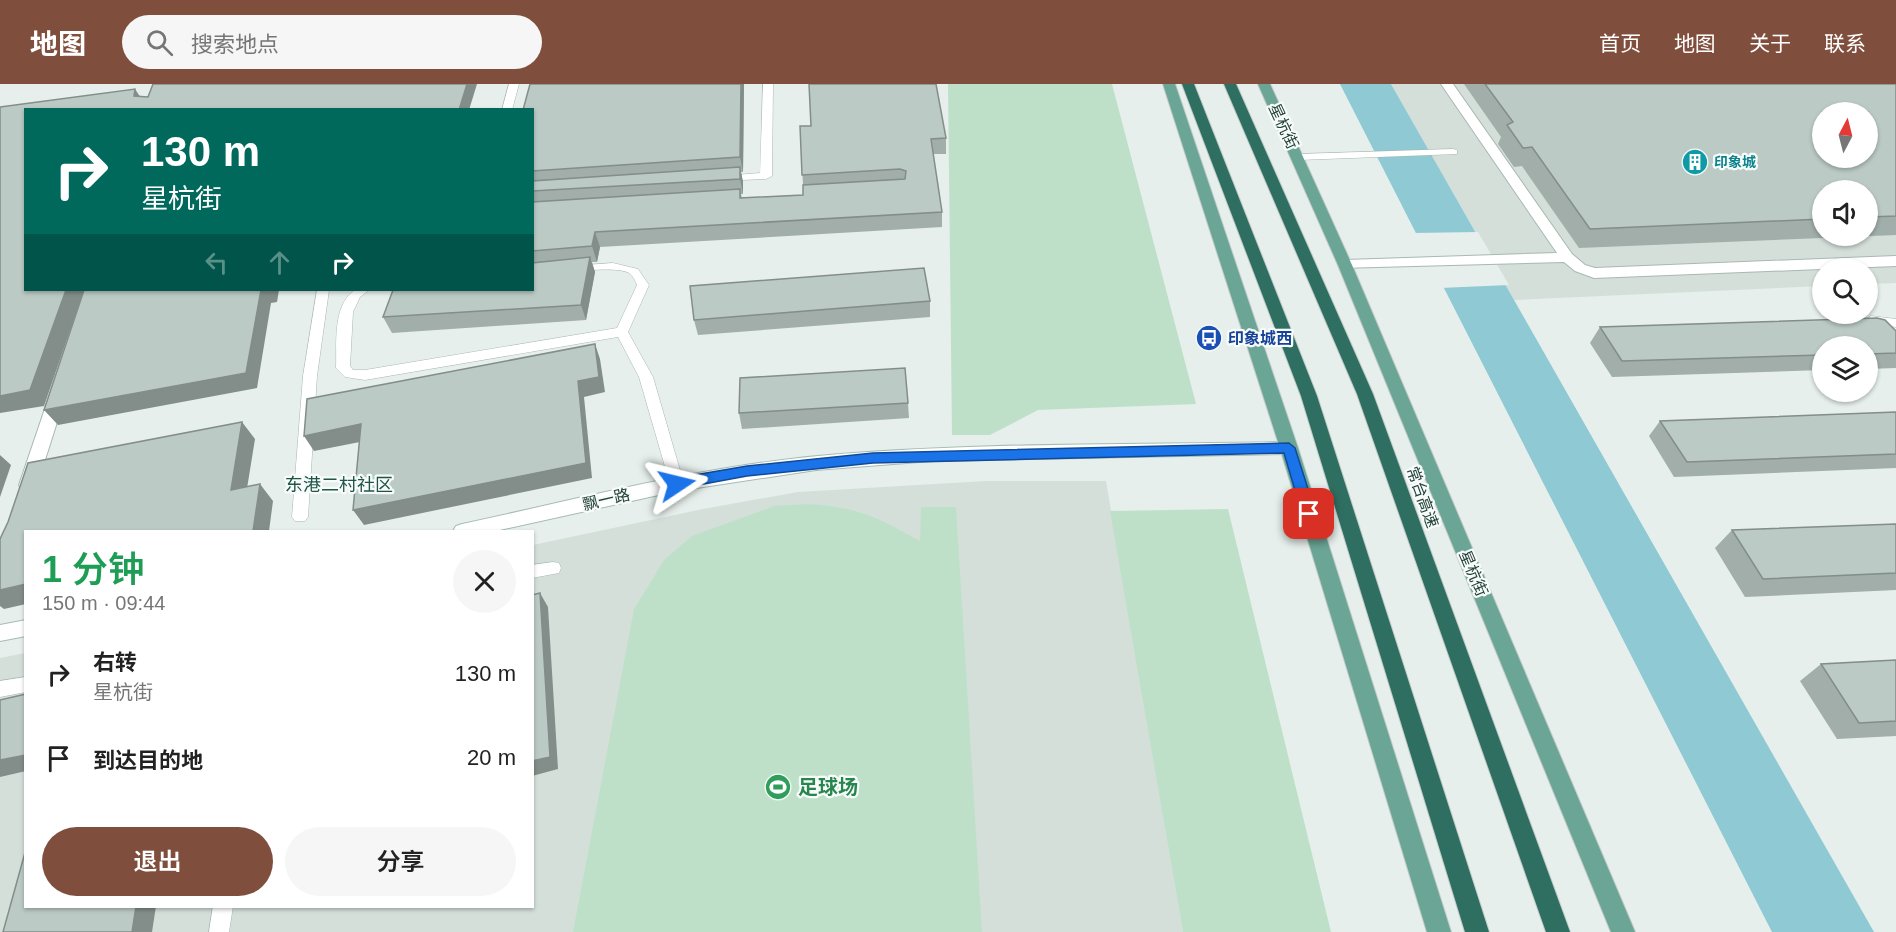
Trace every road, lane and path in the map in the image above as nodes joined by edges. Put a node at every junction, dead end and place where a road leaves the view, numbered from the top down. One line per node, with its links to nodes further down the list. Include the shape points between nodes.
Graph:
1 (514, 84): 8 (lane)
2 (768, 84): 11 (lane, via 766,176)
3 (1169, 84): 22 (main road)
4 (1188, 84): 36 (highway, via 1309,396)
5 (1230, 84): 37 (highway, 常台高速, via 1365,394)
6 (1264, 84): 10 (main road, 星杭街)
7 (1447, 84): 12 (street)
8 (508, 108)
9 (1453, 152): 10 (lane)
10 (1299, 157): 14 (main road, 星杭街)
11 (707, 180)
12 (1567, 257): 13 (street, via 1594,273); 14 (street)
13 (1896, 261)
14 (1345, 265): 38 (main road, 星杭街)
15 (534, 273): 19 (lane, via 631,269 643,285)
16 (323, 291): 25 (lane, via 310,376)
17 (360, 291): 19 (lane, via 347,303 343,368 351,374 365,375)
18 (1896, 323): 20 (lane, via 1868,319)
19 (622, 332): 23 (lane, via 646,377)
20 (1882, 335)
21 (65, 373): 24 (street)
22 (1289, 448): 23 (street, 飘一路, via 873,458 747,471); 35 (main road)
23 (677, 484): 26 (street, 飘一路)
24 (23, 502)
25 (300, 518)
26 (467, 530)
27 (553, 568): 28 (lane)
28 (534, 572)
29 (24, 628): 30 (street)
30 (0, 633)
31 (24, 684): 32 (lane)
32 (0, 689)
33 (223, 908): 34 (lane)
34 (219, 932)
35 (1439, 932)
36 (1477, 932)
37 (1558, 932)
38 (1623, 932)

